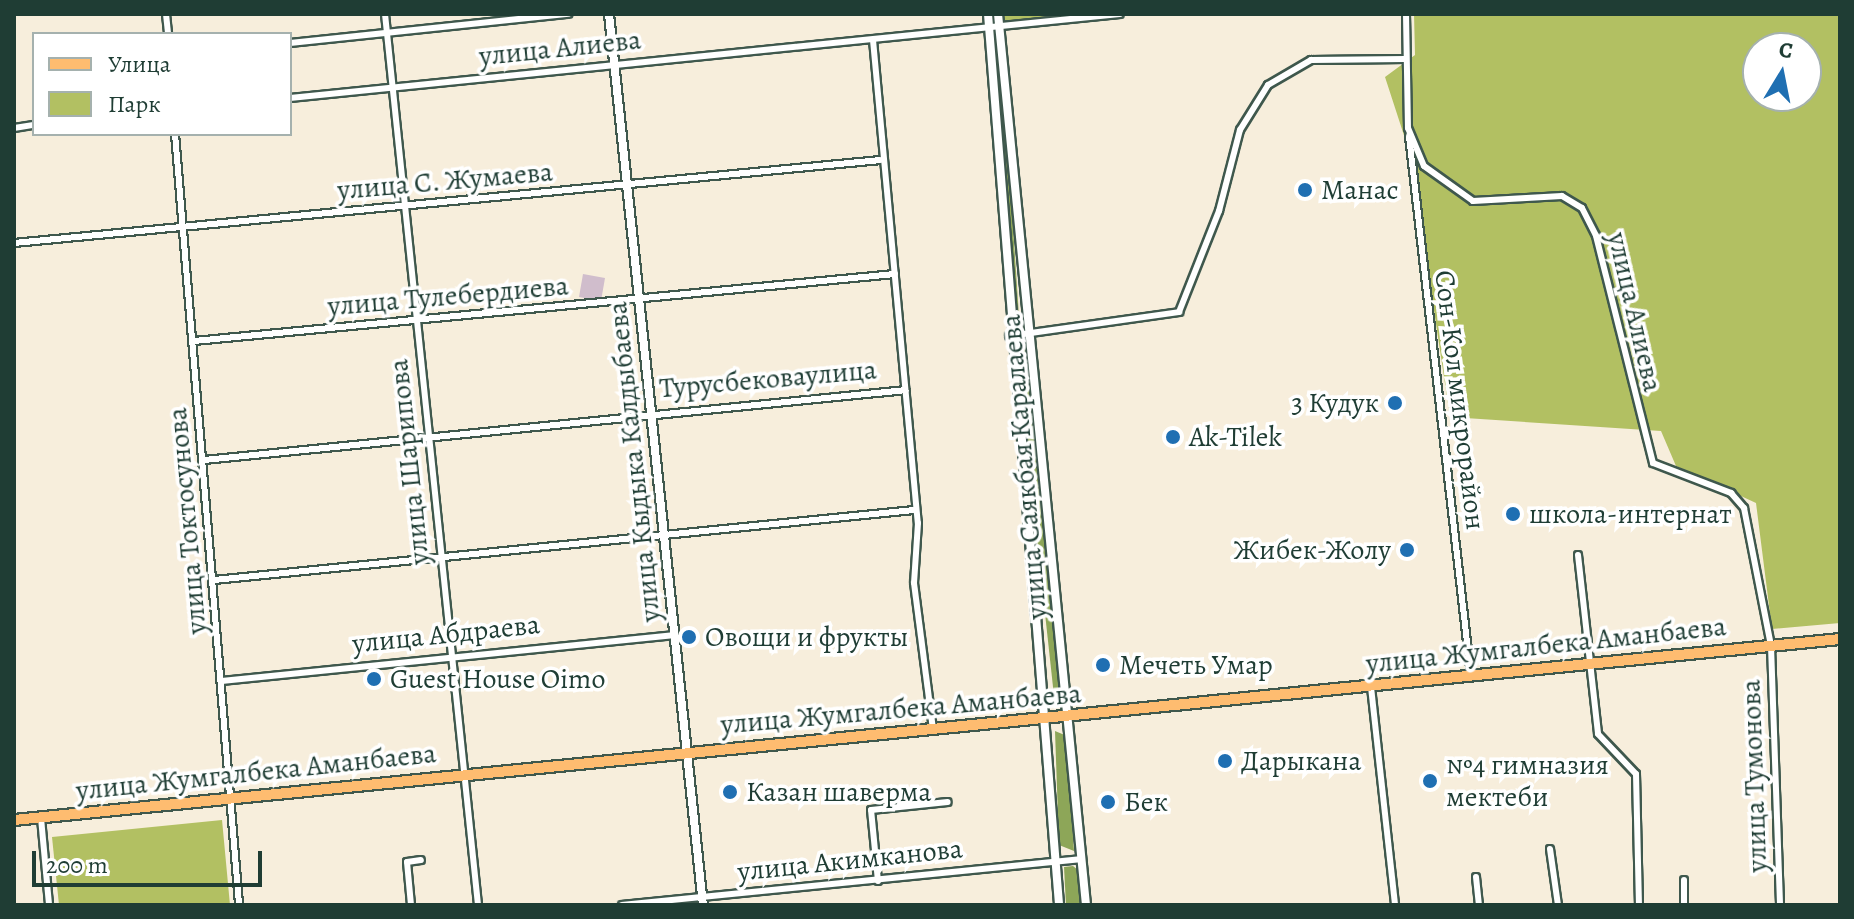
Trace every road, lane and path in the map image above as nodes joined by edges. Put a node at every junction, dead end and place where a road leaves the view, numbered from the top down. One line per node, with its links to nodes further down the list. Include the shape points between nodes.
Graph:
1 (385, 14): 10 (street, улица Шарипова)
2 (568, 14): 10 (street)
3 (609, 14): 14 (street, улица Кыдыка Калдыбаева)
4 (988, 14): 9 (street, улица Саякбая Каралаева)
5 (998, 14): 8 (street, улица Саякбая Каралаева)
6 (1120, 14): 8 (street, улица Алиева)
7 (1406, 14): 13 (street, улица Алиева)
8 (1002, 26): 9 (street, улица Алиева); 27 (street, улица Саякбая Каралаева)
9 (986, 29): 11 (street, улица Алиева); 28 (street, улица Саякбая Каралаева)
10 (386, 33): 12 (street); 15 (street, улица Шарипова)
11 (873, 40): 14 (street, улица Алиева); 19 (street)
12 (292, 43)
13 (1405, 59): 17 (street, улица Алиева); 27 (street, via 1311,60 1268,85 1240,130 1219,211 1179,312)
14 (613, 64): 15 (street, улица Алиева); 20 (street, улица Кыдыка Калдыбаева)
15 (392, 88): 16 (street, улица Алиева); 21 (street, улица Шарипова)
16 (292, 98)
17 (1408, 128): 41 (street, улица Алиева, via 1431,175 1461,196 1486,204 1562,196 1582,208 1596,236 1653,463 1740,500); 44 (street, Сон-Кол микрорайон)
18 (175, 136): 22 (street, улица Токтосунова)
19 (880, 160): 20 (street, улица С. Жумаева); 24 (street, via 893,215)
20 (626, 186): 21 (street, улица С. Жумаева); 25 (street, улица Кыдыка Калдыбаева)
21 (404, 208): 22 (street, улица С. Жумаева); 26 (street, улица Шарипова)
22 (180, 225): 23 (street, улица С. Жумаева); 29 (street, улица Токтосунова)
23 (14, 243)
24 (895, 274): 25 (street, улица Тулебердиева); 30 (street)
25 (640, 303): 26 (street, улица Тулебердиева); 31 (street, улица Кыдыка Калдыбаева)
26 (416, 318): 29 (street, улица Тулебердиева); 32 (street, улица Шарипова)
27 (1034, 331): 28 (street); 47 (street, улица Саякбая Каралаева)
28 (1009, 336): 48 (street, улица Саякбая Каралаева)
29 (194, 341): 33 (street, улица Токтосунова)
30 (906, 390): 31 (street, Турусбековаулица); 34 (street)
31 (649, 411): 32 (street, Турусбековаулица); 35 (street, улица Кыдыка Калдыбаева)
32 (428, 437): 33 (street, Турусбековаулица); 37 (street, улица Шарипова)
33 (204, 460): 38 (street, улица Токтосунова)
34 (914, 510): 35 (street); 49 (street, via 914,583)
35 (661, 537): 37 (street); 39 (street, улица Кыдыка Калдыбаева)
36 (1578, 555): 43 (street)
37 (442, 557): 38 (street); 42 (street, улица Шарипова)
38 (214, 580): 45 (street, улица Токтосунова)
39 (675, 635): 42 (street, улица Абдраева); 50 (street, улица Кыдыка Калдыбаева)
40 (1840, 639): 41 (main road, улица Жумгалбека Аманбаева)
41 (1771, 646): 43 (main road, улица Жумгалбека Аманбаева); 76 (street, улица Тумонова)
42 (450, 654): 45 (street, улица Абдраева); 51 (street, улица Шарипова)
43 (1591, 664): 44 (main road, улица Жумгалбека Аманбаева); 74 (street, via 1598,734 1636,774)
44 (1471, 677): 46 (main road, улица Жумгалбека Аманбаева)
45 (222, 681): 52 (street, улица Токтосунова)
46 (1371, 687): 47 (main road, улица Жумгалбека Аманбаева); 71 (street)
47 (1070, 718): 48 (main road, улица Жумгалбека Аманбаева); 57 (street, улица Саякбая Каралаева)
48 (1043, 721): 49 (main road, улица Жумгалбека Аманбаева); 59 (street, улица Саякбая Каралаева)
49 (933, 729): 50 (main road, улица Жумгалбека Аманбаева)
50 (685, 754): 51 (main road, улица Жумгалбека Аманбаева); 63 (street, улица Кыдыка Калдыбаева)
51 (464, 776): 52 (main road, улица Жумгалбека Аманбаева); 67 (street, улица Шарипова)
52 (230, 799): 54 (main road, улица Жумгалбека Аманбаева); 65 (street, улица Токтосунова)
53 (948, 802): 62 (street, via 871,810)
54 (41, 818): 55 (main road, улица Жумгалбека Аманбаева); 64 (street)
55 (14, 820)
56 (1550, 849): 73 (street)
57 (1082, 859): 59 (street, улица Акимканова); 70 (street, улица Саякбая Каралаева)
58 (421, 860): 66 (street, via 407,862)
59 (1055, 861): 62 (street, улица Акимканова); 69 (street, улица Саякбая Каралаева)
60 (1476, 877): 72 (street)
61 (1684, 880): 75 (street)
62 (878, 881): 63 (street, улица Акимканова)
63 (702, 901): 68 (street, улица Акимканова)
64 (49, 905)
65 (239, 905)
66 (411, 905)
67 (478, 905)
68 (622, 905)
69 (1059, 905)
70 (1086, 905)
71 (1395, 905)
72 (1479, 905)
73 (1558, 905)
74 (1639, 905)
75 (1684, 905)
76 (1780, 905)

